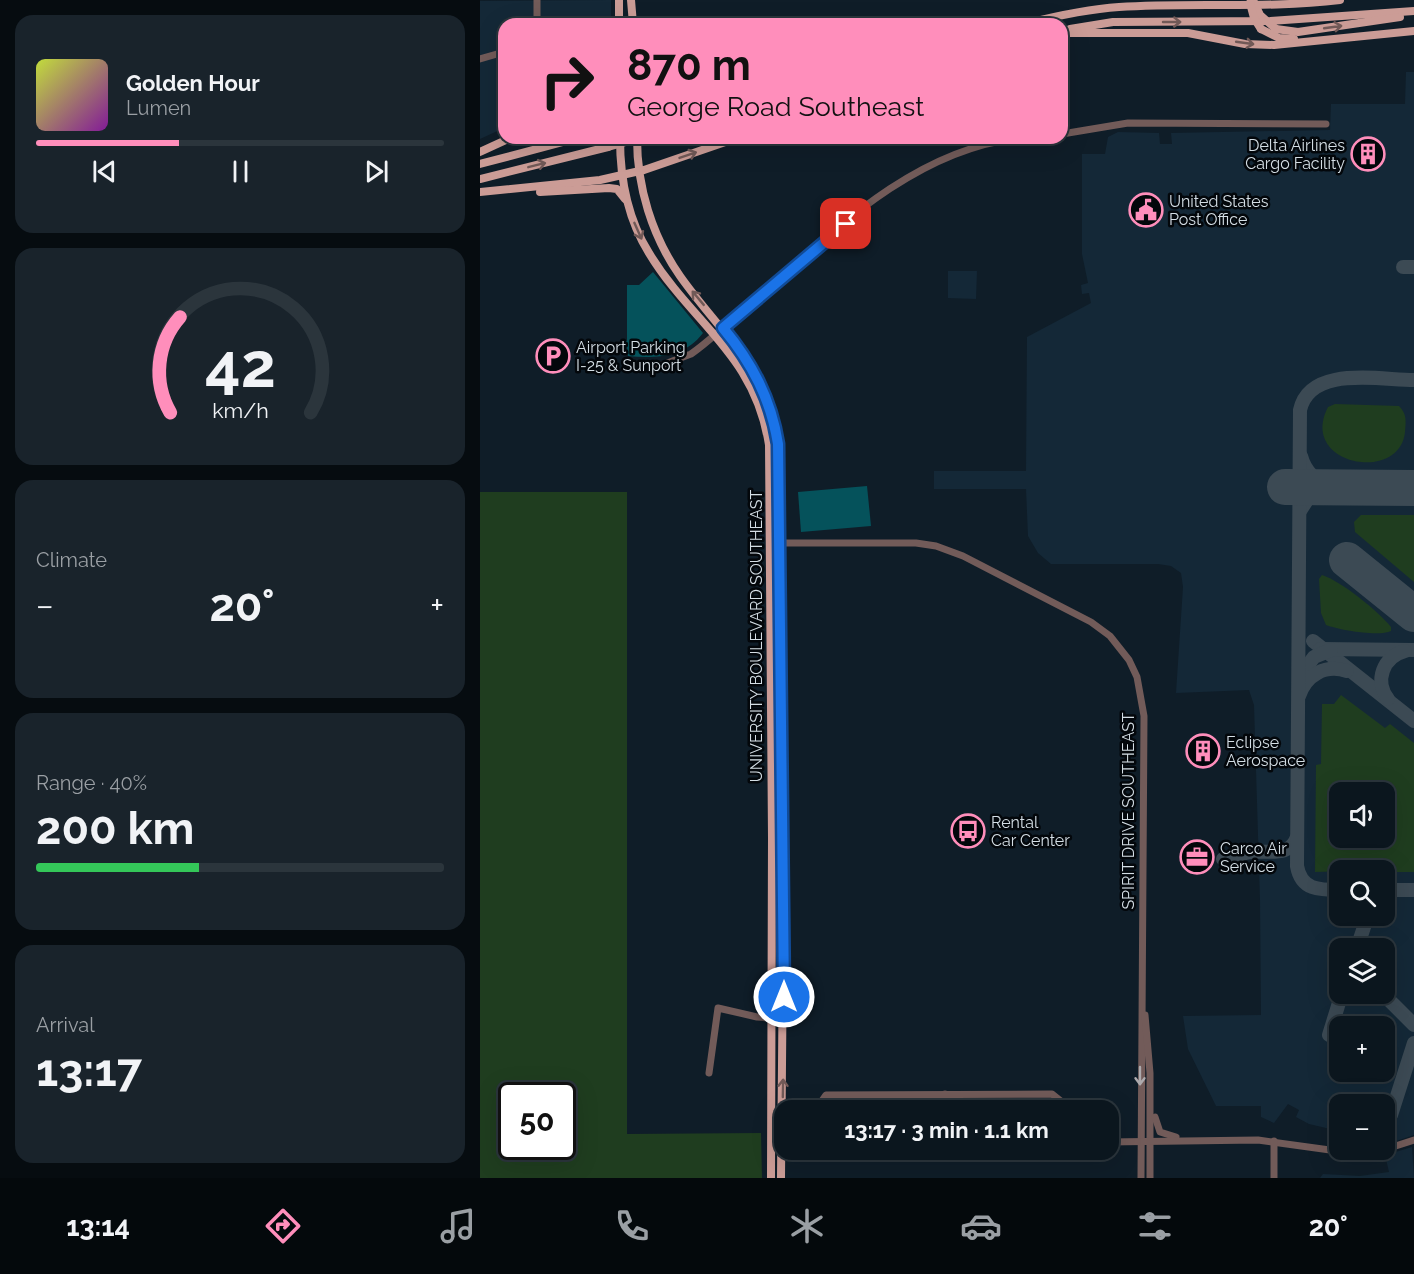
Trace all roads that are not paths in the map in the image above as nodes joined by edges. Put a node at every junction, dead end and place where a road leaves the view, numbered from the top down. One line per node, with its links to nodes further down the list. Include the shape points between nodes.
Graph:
1 (537, 0): 7 (street)
2 (631, 0): 9 (main road)
3 (1252, 0): 6 (main road, one-way to 6, bridge, via 1260,15 1275,29 1298,32); 14 (main road, bridge, via 1252,13 1261,29 1279,38)
4 (1340, 0): 10 (main road, via 1264,6 1122,7)
5 (619, 1): 8 (main road)
6 (1414, 13): 11 (main road, one-way to 6, via 1113,22 1270,21)
7 (537, 18)
8 (617, 18)
9 (632, 18)
10 (1052, 18)
11 (1068, 31)
12 (1414, 31): 14 (main road)
13 (1068, 32): 14 (main road, one-way to 14, via 1179,32 1254,45)
14 (1305, 42)
15 (498, 54): 16 (street)
16 (480, 59)
17 (1326, 124): 18 (street, via 1128,123)
18 (1068, 133)
19 (498, 144): 26 (main road)
20 (555, 144): 27 (main road)
21 (618, 144): 30 (main road, one-way to 21, bridge)
22 (620, 144): 29 (main road, UNIVERSITY BOULEVARD SOUTHEAST)
23 (638, 144): 28 (main road, UNIVERSITY BOULEVARD SOUTHEAST)
24 (720, 144): 28 (main road, one-way to 24)
25 (988, 144): 34 (street, via 953,154 895,184)
26 (480, 152)
27 (480, 164)
28 (639, 171): 29 (main road); 34 (main road, UNIVERSITY BOULEVARD SOUTHEAST, one-way to 28, via 686,285 666,253 648,210)
29 (622, 175): 31 (main road); 33 (main road, UNIVERSITY BOULEVARD SOUTHEAST)
30 (480, 179)
31 (501, 191): 32 (main road); 33 (main road, via 519,194 609,188 621,192)
32 (480, 192)
33 (628, 207): 35 (main road, UNIVERSITY BOULEVARD SOUTHEAST, one-way to 35, via 655,262)
34 (723, 328): 35 (street); 38 (main road, UNIVERSITY BOULEVARD SOUTHEAST, via 751,365 771,410 779,456)
35 (715, 334): 36 (street, via 676,361); 37 (main road, UNIVERSITY BOULEVARD SOUTHEAST, via 749,381 765,423 770,456)
36 (627, 365)
37 (771, 543): 38 (main road, SPIRIT DRIVE SOUTHEAST); 40 (main road, UNIVERSITY BOULEVARD SOUTHEAST)
38 (781, 543): 39 (street, SPIRIT DRIVE SOUTHEAST, via 936,546 1091,622 1117,643 1137,677 1144,706); 41 (main road, UNIVERSITY BOULEVARD SOUTHEAST)
39 (1143, 997): 43 (street); 53 (street, one-way to 53)
40 (771, 1019): 41 (street); 42 (street, via 718,1008); 55 (main road, UNIVERSITY BOULEVARD SOUTHEAST)
41 (784, 1019): 45 (main road, UNIVERSITY BOULEVARD SOUTHEAST, one-way to 41)
42 (709, 1073)
43 (1150, 1073): 50 (street, via 1158,1130 1169,1137); 54 (street)
44 (945, 1094): 46 (street, via 826,1095); 47 (street); 48 (street, via 1052,1094)
45 (783, 1100)
46 (822, 1100)
47 (945, 1100)
48 (1060, 1100)
49 (1414, 1140): 51 (street, via 1359,1154)
50 (1208, 1141): 51 (street); 54 (street)
51 (1274, 1141): 61 (street)
52 (1119, 1142): 53 (street)
53 (1141, 1142): 54 (street); 59 (street)
54 (1150, 1142): 60 (street)
55 (771, 1146): 57 (main road, UNIVERSITY BOULEVARD SOUTHEAST)
56 (782, 1160): 58 (main road, UNIVERSITY BOULEVARD SOUTHEAST)
57 (771, 1178)
58 (781, 1178)
59 (1141, 1178)
60 (1150, 1178)
61 (1274, 1178)

